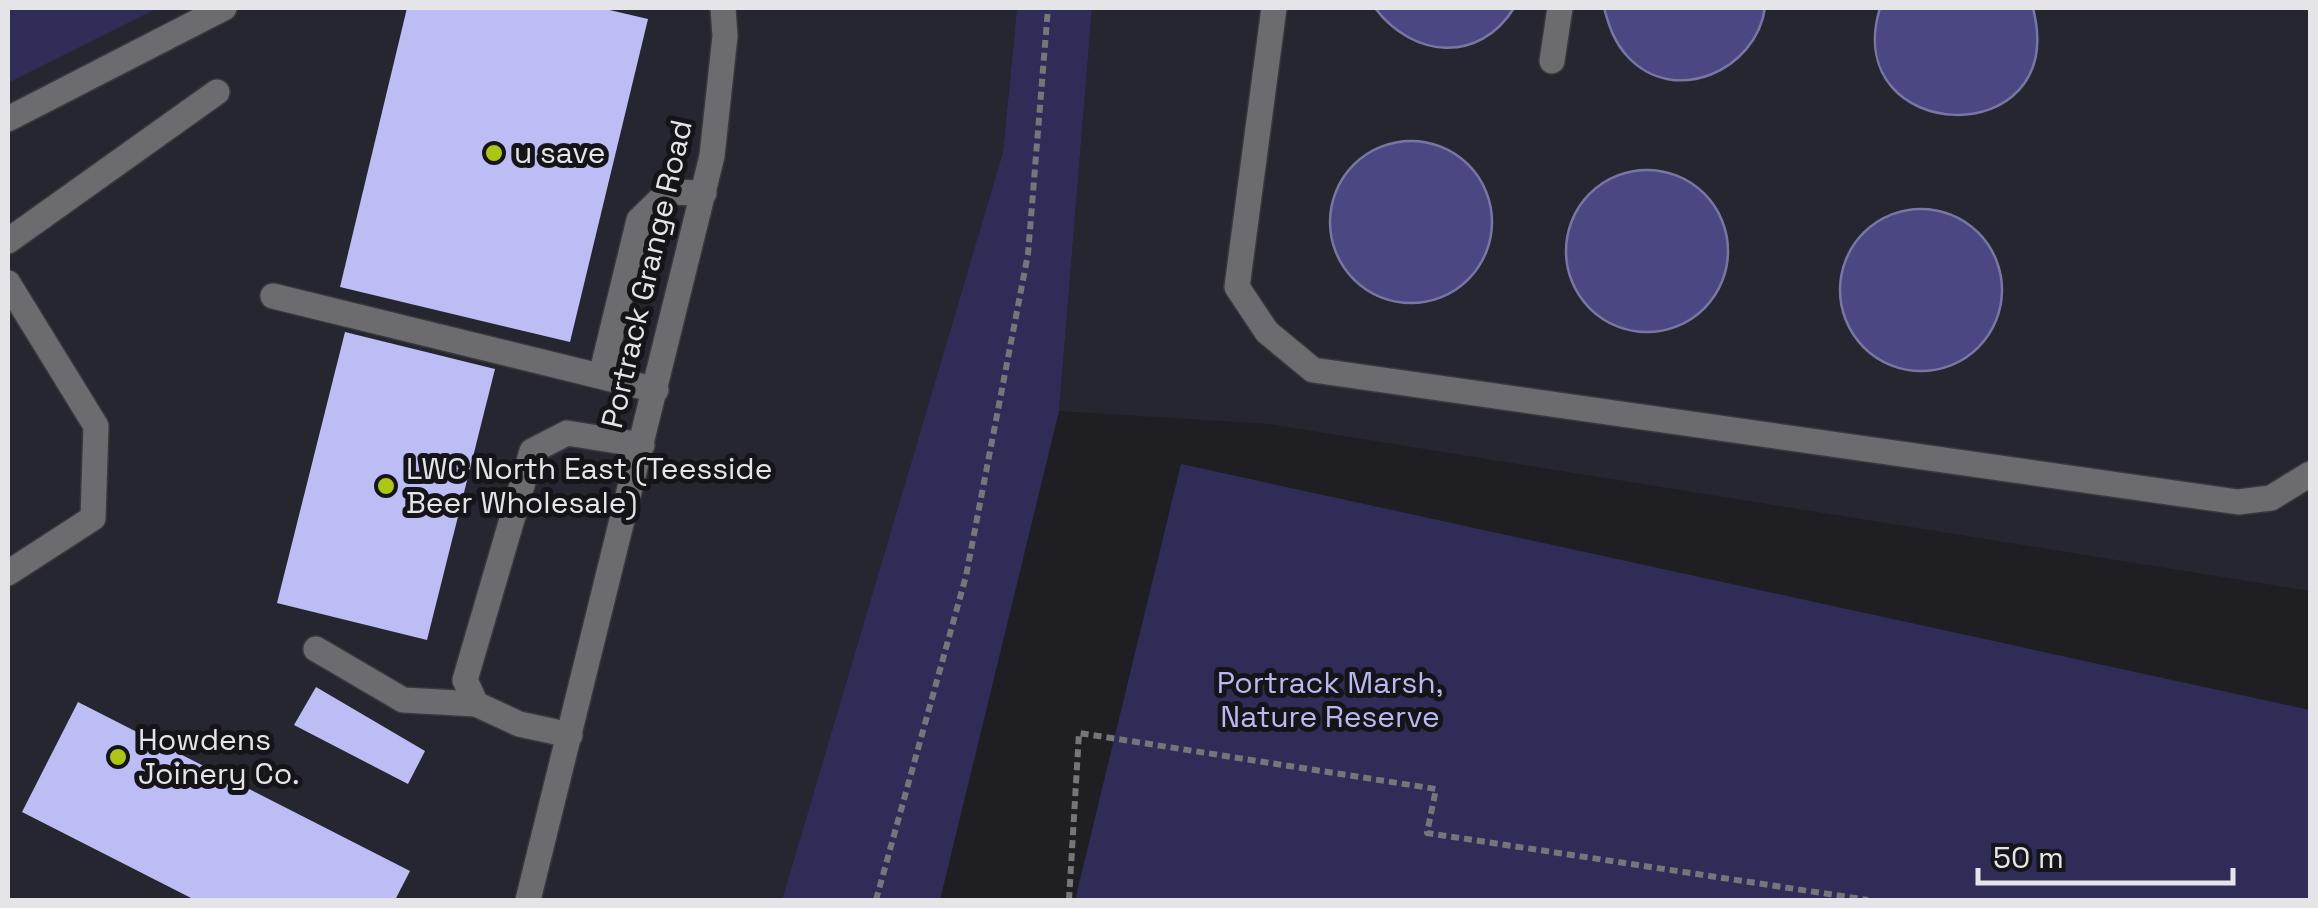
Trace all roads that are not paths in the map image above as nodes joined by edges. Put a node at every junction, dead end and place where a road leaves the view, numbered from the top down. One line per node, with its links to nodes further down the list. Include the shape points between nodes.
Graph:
1 (224, 8): 7 (street)
2 (723, 8): 8 (street, Portrack Grange Road, via 726,36)
3 (1274, 8): 15 (street, via 1236,287 1267,332 1312,370 2238,502 2270,498)
4 (1560, 8): 5 (street)
5 (1552, 60)
6 (217, 92): 9 (street)
7 (8, 119)
8 (704, 193): 12 (street, via 668,192 639,220); 13 (street, Portrack Grange Road)
9 (8, 241)
10 (8, 283): 16 (street, via 96,426 94,518)
11 (273, 296): 12 (street)
12 (601, 376): 13 (street)
13 (656, 390): 14 (street, Portrack Grange Road)
14 (642, 446): 18 (street, via 566,433 532,450 465,680); 19 (street, Portrack Grange Road)
15 (2310, 474)
16 (8, 573)
17 (316, 649): 18 (street, via 403,700)
18 (476, 704): 19 (street, via 519,724)
19 (570, 735): 20 (street, Portrack Grange Road)
20 (528, 900)

